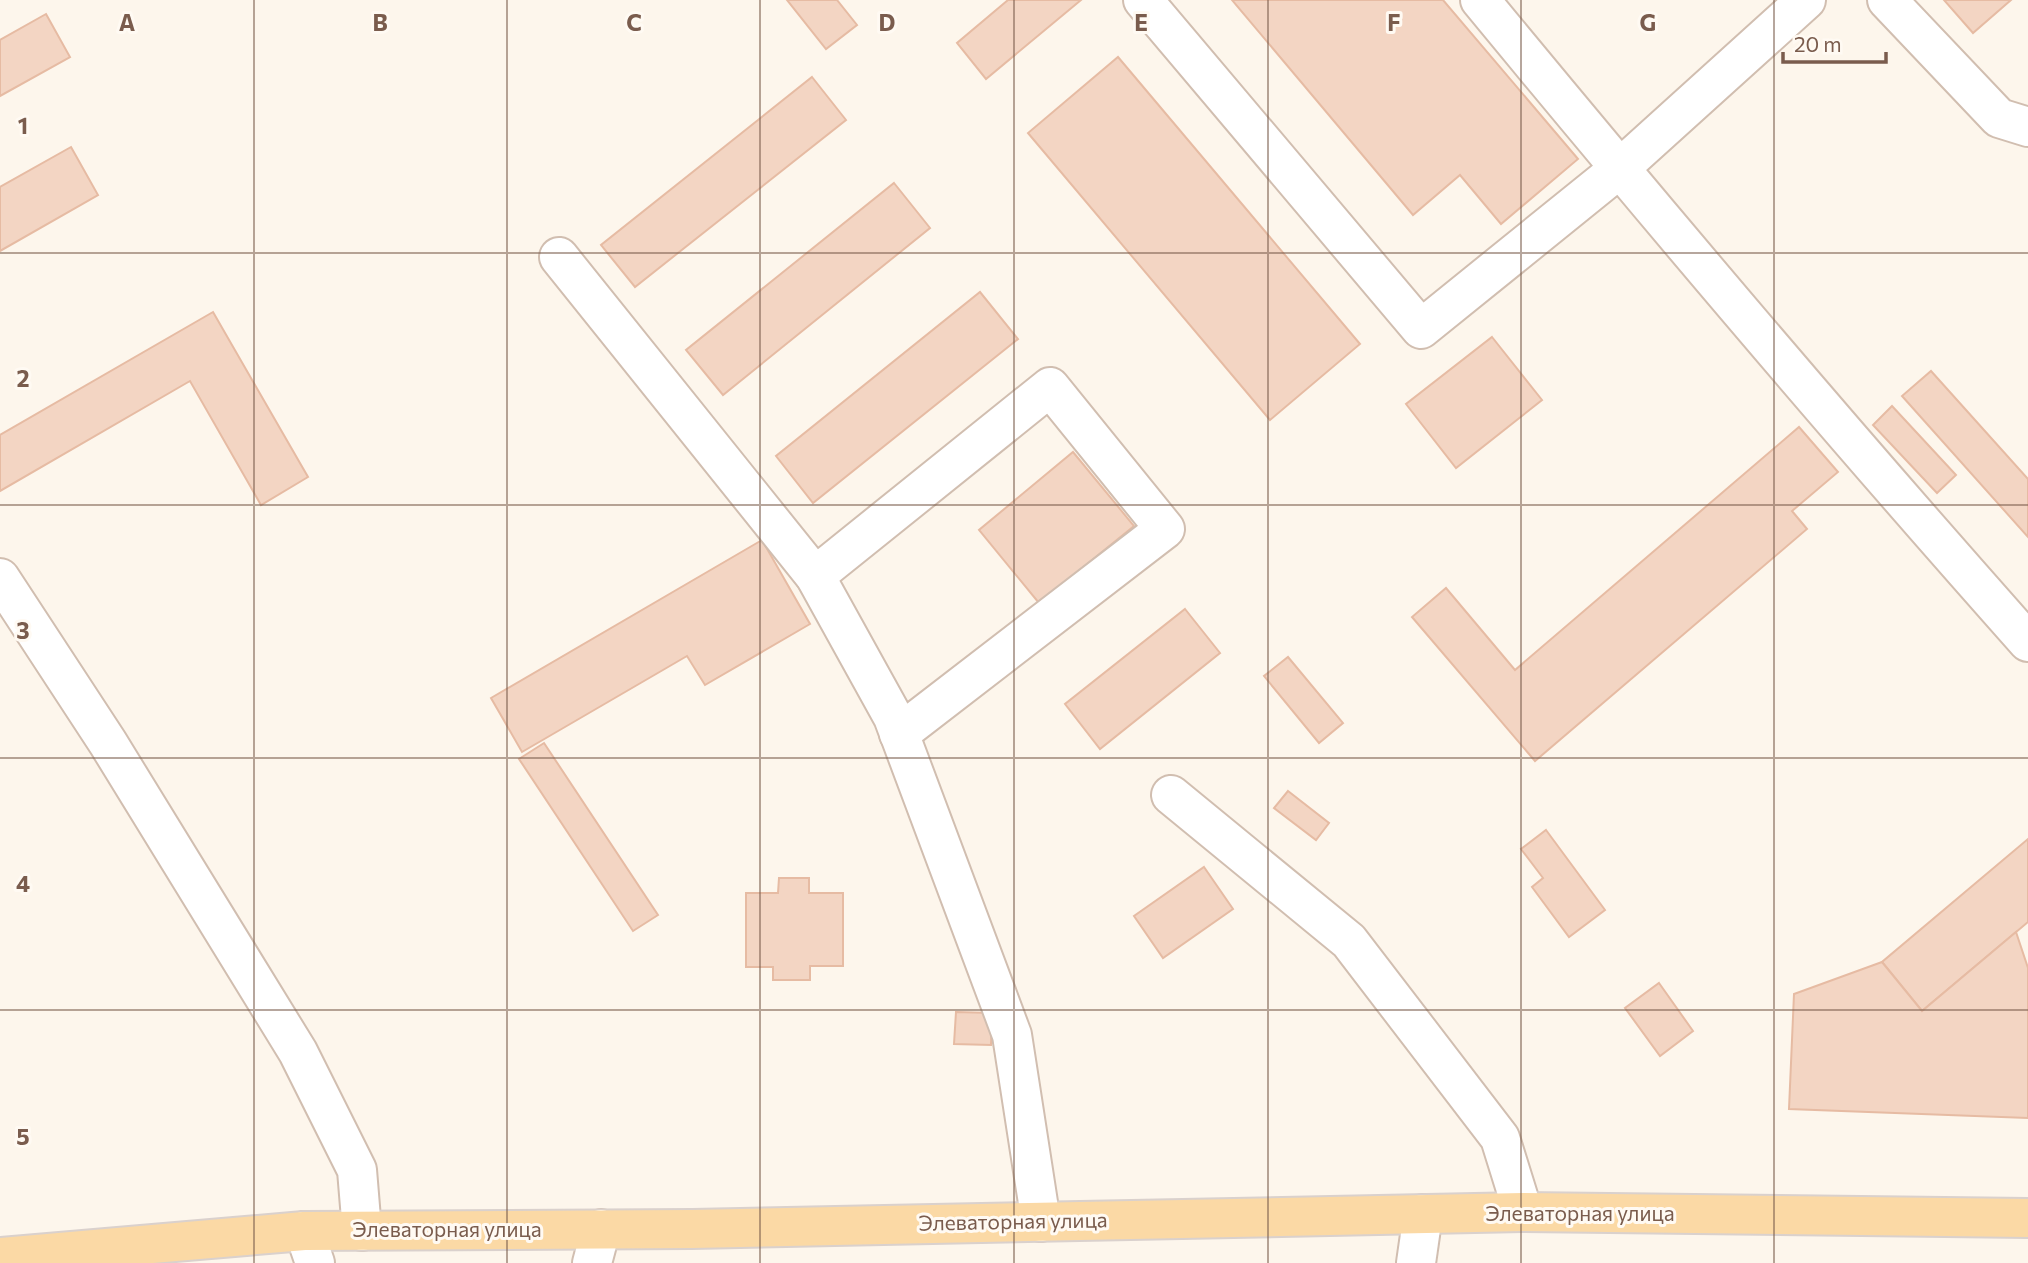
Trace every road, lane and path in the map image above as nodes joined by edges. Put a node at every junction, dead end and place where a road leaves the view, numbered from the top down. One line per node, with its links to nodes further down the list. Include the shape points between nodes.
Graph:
1 (1143, 0): 6 (lane, via 1421,329)
2 (1480, 0): 6 (lane)
3 (1806, 0): 6 (lane)
4 (1887, 0): 5 (lane, via 1999,118)
5 (2028, 127)
6 (1619, 169): 10 (lane)
7 (559, 257): 8 (lane)
8 (814, 576): 11 (lane); 11 (lane, via 1050,387 1165,529)
9 (0, 578): 17 (lane, via 108,743 298,1052 357,1170)
10 (2028, 642)
11 (900, 734): 16 (lane, via 1012,1035)
12 (1171, 795): 13 (lane, via 1349,941 1500,1138)
13 (1524, 1212): 14 (main road, Элеваторная улица); 15 (main road, Элеваторная улица)
14 (1423, 1214): 16 (main road, Элеваторная улица); 21 (lane)
15 (2028, 1218)
16 (1041, 1222): 18 (main road, Элеваторная улица)
17 (362, 1231): 18 (main road, Элеваторная улица); 19 (main road, Элеваторная улица)
18 (596, 1246)
19 (309, 1247): 20 (main road, Элеваторная улица)
20 (0, 1257)
21 (1416, 1263)

